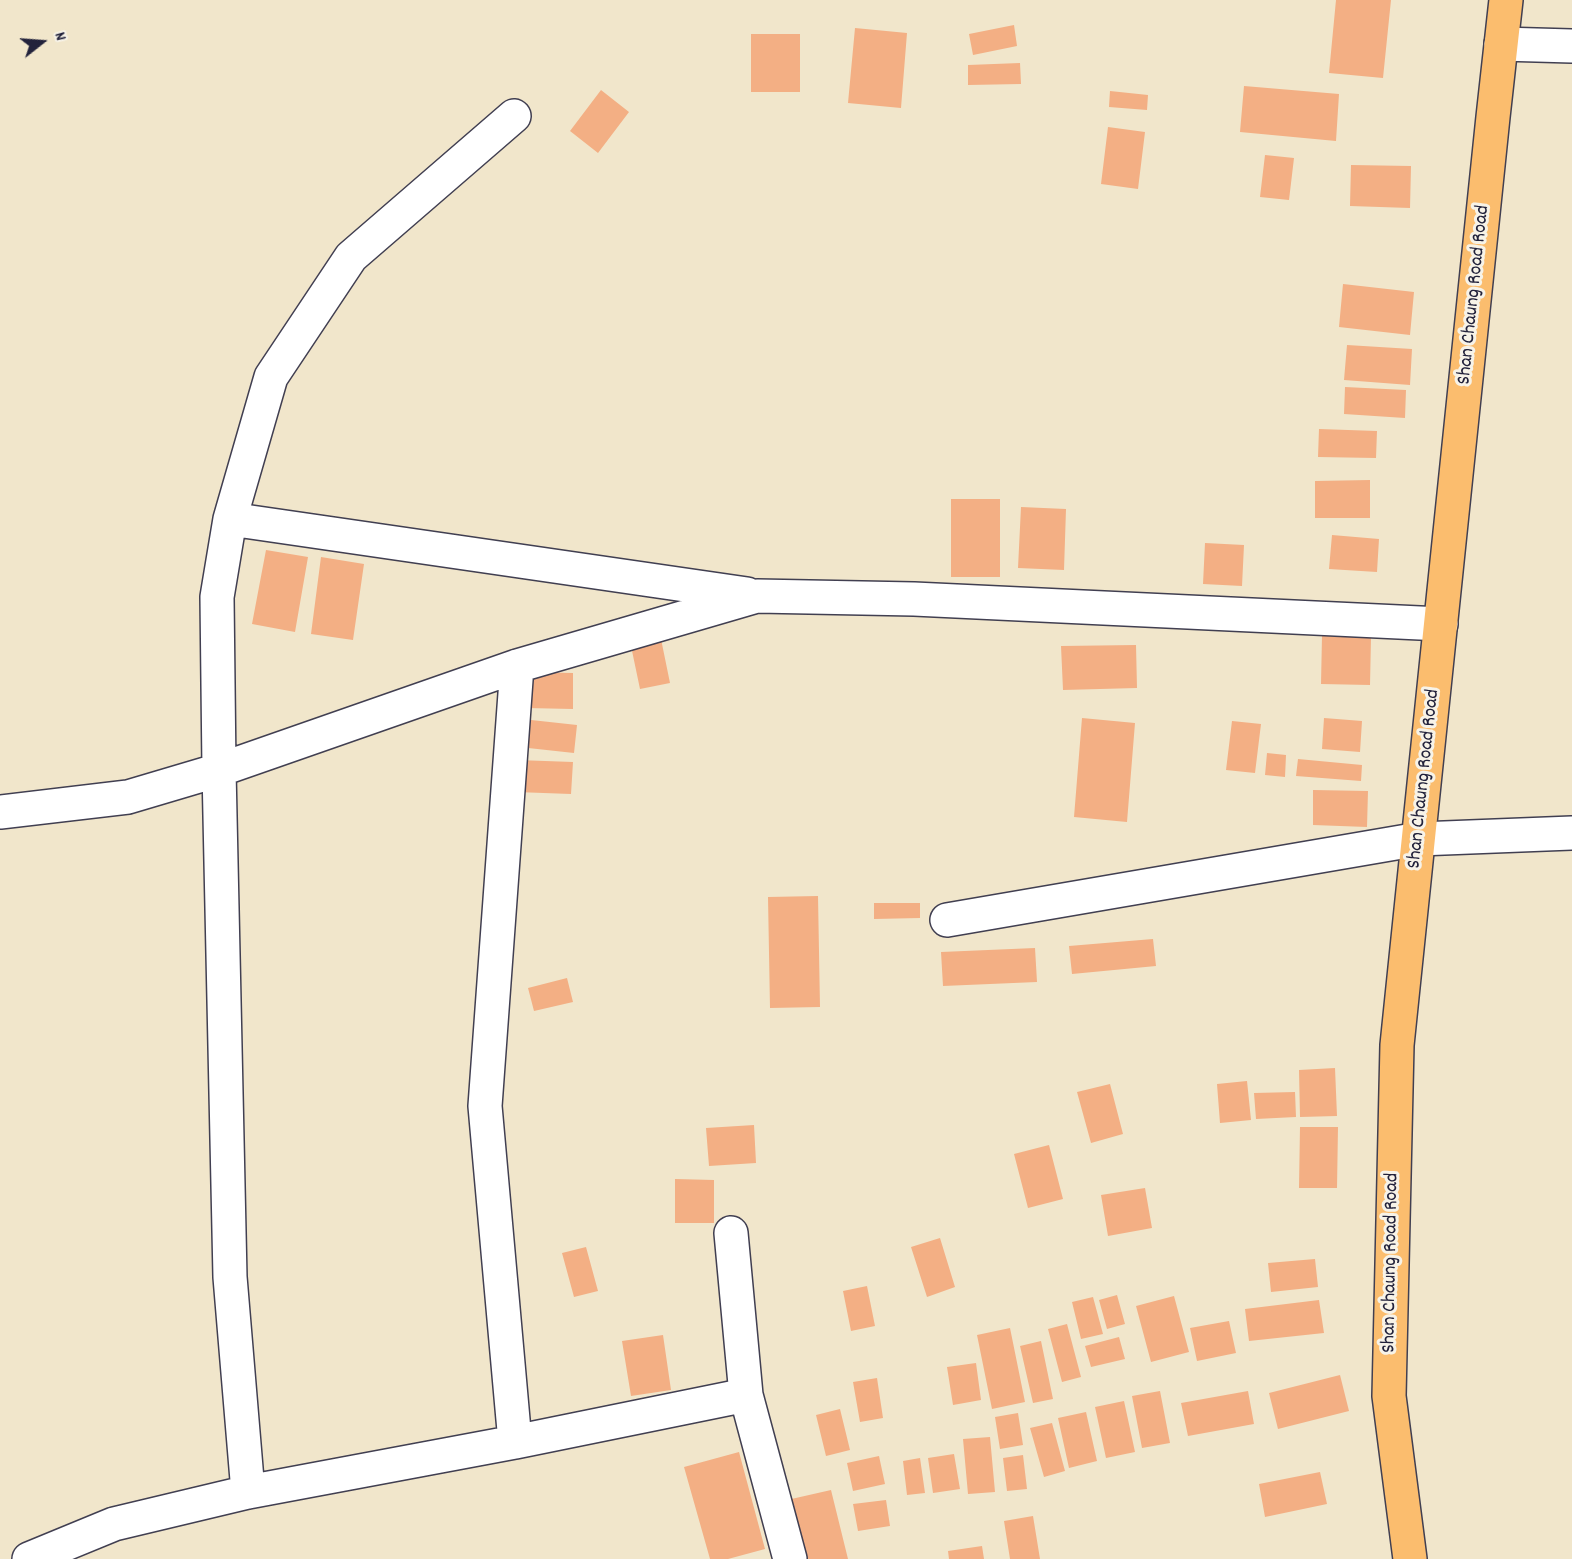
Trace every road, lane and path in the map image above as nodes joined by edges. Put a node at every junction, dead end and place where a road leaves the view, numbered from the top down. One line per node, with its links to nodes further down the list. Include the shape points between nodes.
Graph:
1 (1506, 0): 2 (main road, Shan Chaung Road Road)
2 (1501, 44): 3 (street); 7 (main road, Shan Chaung Road Road)
3 (1572, 46)
4 (514, 116): 5 (street, via 351,257 271,377)
5 (230, 519): 6 (street); 9 (street, via 217,597)
6 (757, 596): 7 (street, via 914,599); 8 (street)
7 (1441, 624): 12 (main road, Shan Chaung Road Road)
8 (517, 666): 9 (street); 16 (street, via 485,1106)
9 (219, 770): 10 (street, via 128,797); 17 (street, via 230,1277)
10 (0, 812)
11 (1572, 833): 12 (street)
12 (1419, 839): 13 (street); 20 (main road, Shan Chaung Road Road, via 1398,1045 1389,1395)
13 (947, 920)
14 (731, 1233): 15 (street)
15 (746, 1395): 16 (street); 19 (street)
16 (515, 1442): 17 (street)
17 (248, 1492): 18 (street, via 114,1524)
18 (29, 1559)
19 (790, 1559)
20 (1410, 1559)

